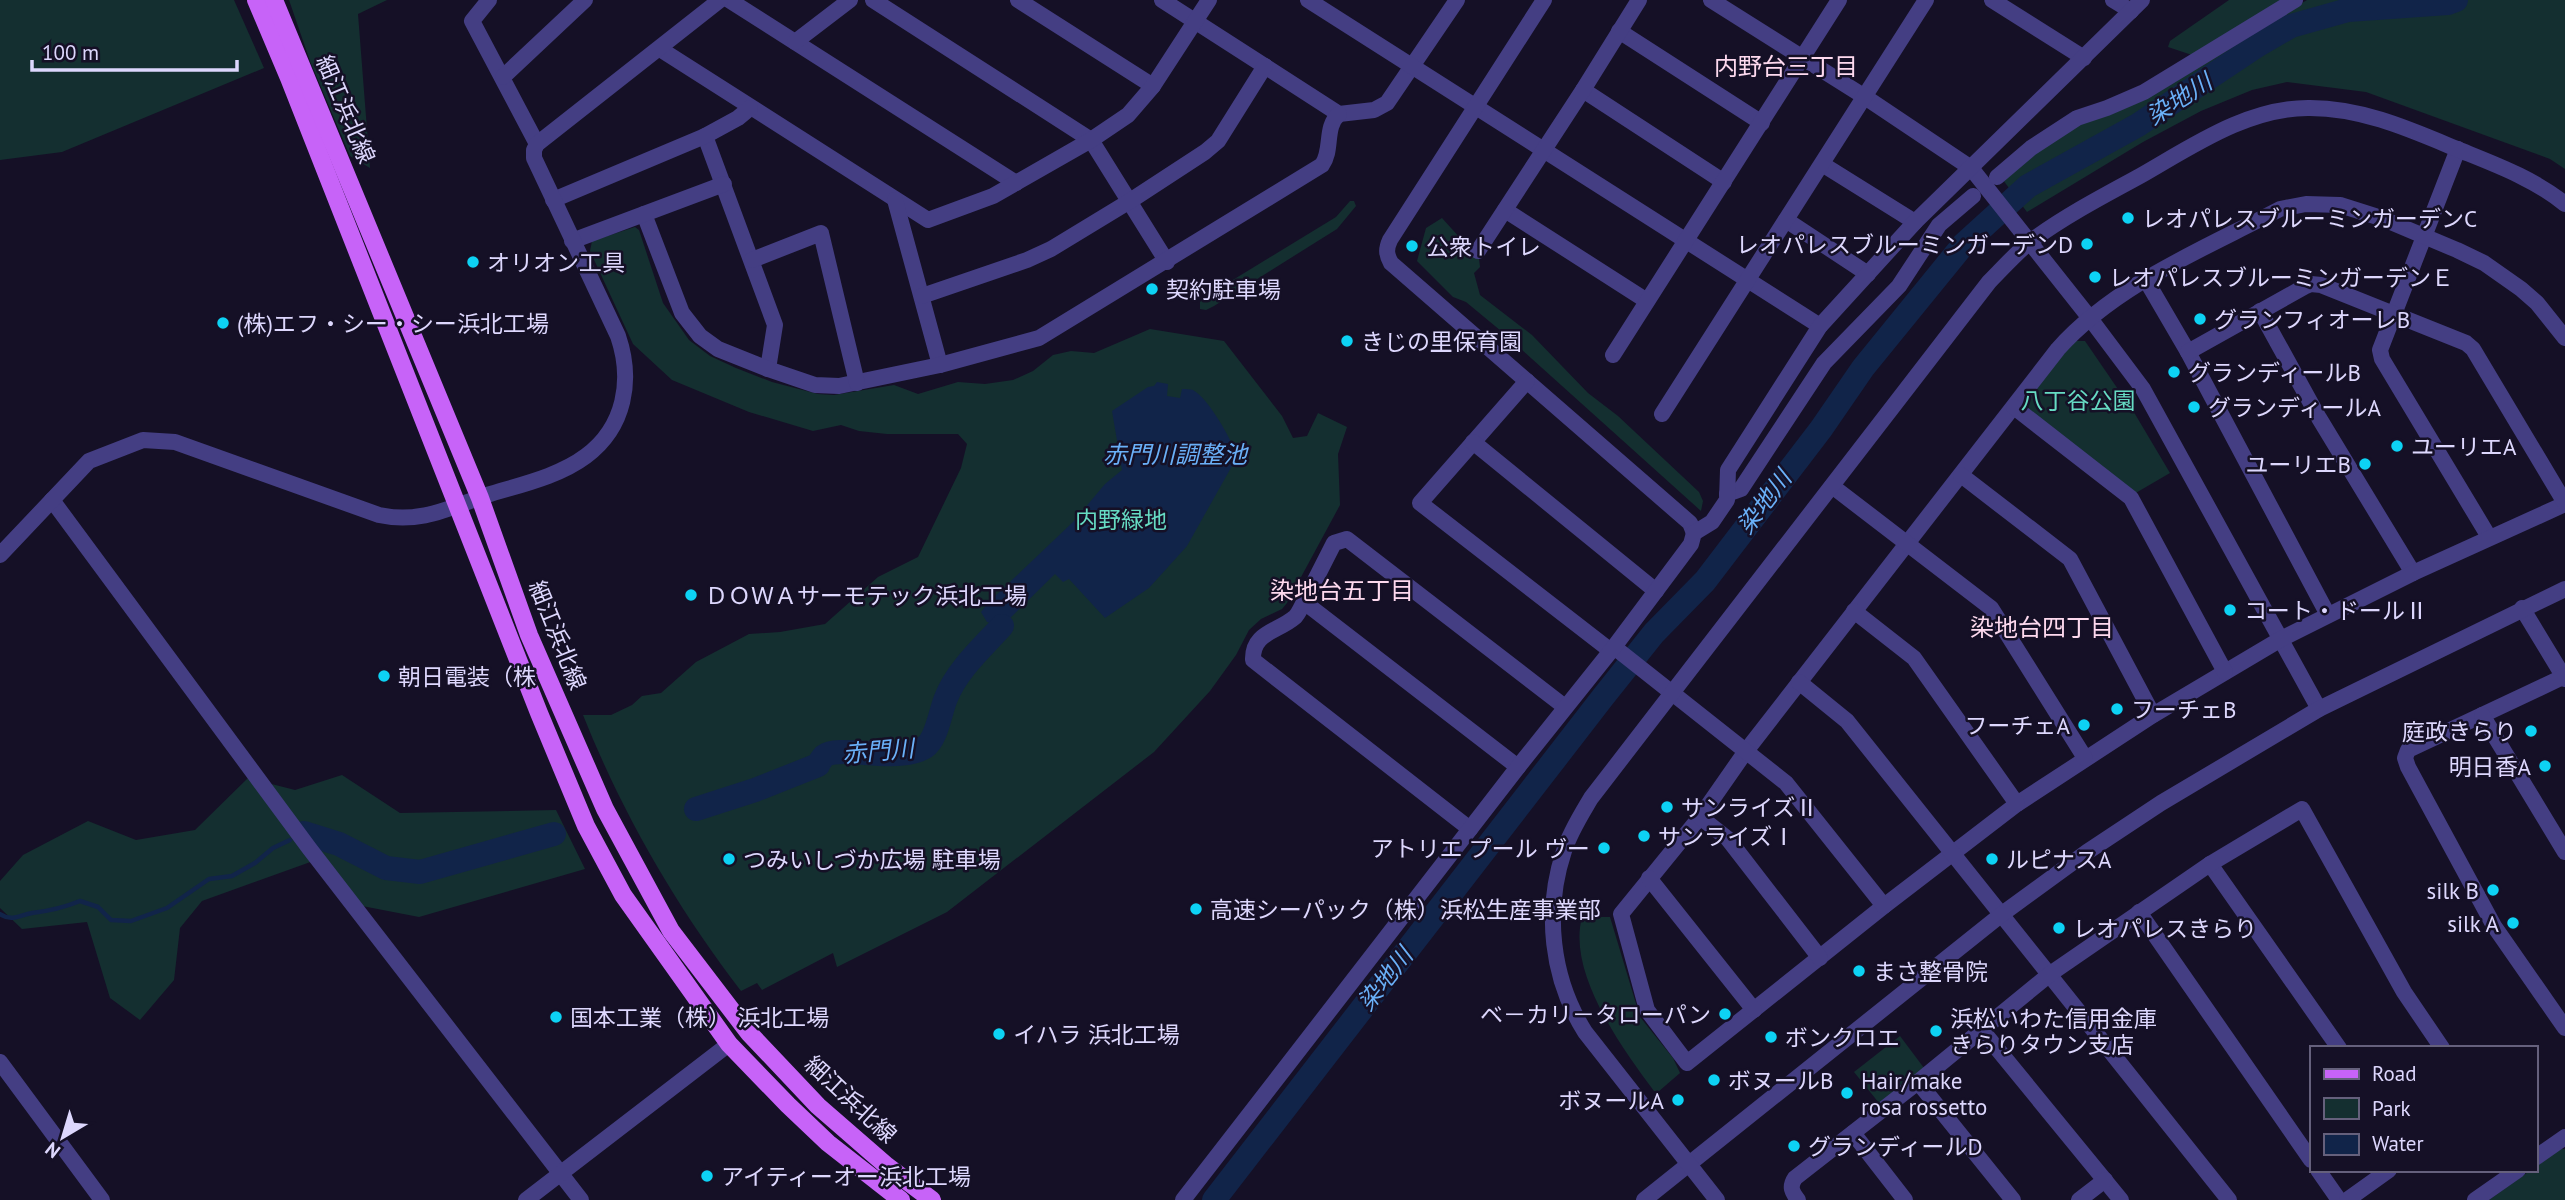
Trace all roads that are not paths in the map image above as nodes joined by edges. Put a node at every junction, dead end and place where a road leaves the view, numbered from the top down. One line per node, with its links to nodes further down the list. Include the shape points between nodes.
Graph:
1 (256, 0): 93 (main road, 細江浜北線)
2 (274, 0): 90 (main road, 細江浜北線)
3 (489, 0): 31 (street, via 472,21)
4 (585, 0): 31 (street)
5 (720, 0): 26 (street)
6 (729, 0): 25 (street)
7 (850, 0): 25 (street)
8 (873, 0): 40 (street)
9 (1017, 0): 32 (street)
10 (1163, 0): 23 (street)
11 (1209, 0): 23 (street)
12 (1308, 0): 30 (street)
13 (1544, 0): 35 (street)
14 (1639, 0): 24 (street)
15 (1711, 0): 27 (street)
16 (1839, 0): 27 (street)
17 (1926, 0): 34 (street)
18 (1992, 0): 28 (street)
19 (2113, 0): 22 (street)
20 (2295, 0): 49 (street, via 2144,92 2077,118 2031,148)
21 (1451, 2): 30 (street)
22 (2136, 6): 28 (street)
23 (1195, 21): 29 (street); 32 (street)
24 (1619, 31): 33 (street); 38 (street)
25 (795, 42): 47 (street)
26 (660, 49): 36 (street); 41 (street)
27 (1804, 58): 34 (street); 38 (street)
28 (2084, 58): 45 (street)
29 (1265, 66): 37 (street, via 1321,103); 53 (street, via 1218,141)
30 (1412, 67): 35 (street); 37 (street, via 1387,103)
31 (503, 77): 41 (street)
32 (1153, 86): 40 (street, via 1128,115)
33 (1583, 90): 43 (street); 46 (street)
34 (1865, 97): 44 (street); 45 (street)
35 (1476, 107): 43 (street); 82 (street, via 1386,252 1391,263)
36 (750, 108): 39 (street); 52 (street)
37 (1335, 121): 67 (street, via 1322,165)
38 (1762, 123): 46 (street)
39 (705, 136): 48 (street); 51 (street)
40 (1091, 140): 47 (street); 53 (street)
41 (536, 145): 51 (street, via 534,158)
42 (2458, 149): 54 (street, via 2533,183); 61 (street); 64 (street, via 2357,112 2290,109 2213,134)
43 (1543, 151): 55 (street); 63 (street)
44 (1822, 164): 58 (street); 59 (street)
45 (1971, 168): 49 (street); 59 (street)
46 (1724, 182): 63 (street)
47 (1016, 183): 57 (street)
48 (724, 184): 56 (street); 66 (street)
49 (1994, 185): 64 (street)
50 (1973, 196): 89 (street, via 1939,225 1899,286 1824,363 1741,489)
51 (552, 200): 62 (street)
52 (895, 200): 57 (street); 60 (street)
53 (1130, 201): 67 (street); 71 (street, via 1027,260)
54 (2565, 204)
55 (1505, 210): 65 (street); 72 (street)
56 (644, 214): 62 (street); 81 (street, via 688,322 718,349)
57 (928, 220): 60 (street)
58 (1786, 220): 68 (street); 70 (street)
59 (1915, 222): 68 (street)
60 (902, 227): 71 (street)
61 (2424, 236): 69 (street, via 2350,208 2299,205 2280,209); 74 (street); 77 (street, via 2502,275 2537,303)
62 (572, 241): 90 (street, via 624,354 627,375 620,411 612,429 585,457 546,476)
63 (1685, 242): 70 (street); 72 (street)
64 (2030, 242): 75 (street); 88 (street, via 1989,282)
65 (1478, 251)
66 (752, 260): 81 (street, via 775,325); 83 (street, via 821,233)
67 (1167, 262): 80 (street, via 1039,338)
68 (1868, 274): 76 (street)
69 (2146, 280): 75 (street); 78 (street)
70 (1747, 281): 76 (street); 85 (street)
71 (922, 296): 80 (street)
72 (1647, 301): 79 (street)
73 (2260, 311): 74 (street, via 2311,284); 78 (street); 98 (street)
74 (2393, 314): 92 (street, via 2466,343 2475,351); 95 (street, via 2381,354)
75 (2089, 317): 84 (street); 105 (street, via 2143,389)
76 (1820, 326): 89 (street, via 1728,470)
77 (2565, 338)
78 (2188, 352): 104 (street)
79 (1613, 355)
80 (940, 365): 83 (street)
81 (768, 369): 83 (street, via 825,387)
82 (1527, 381): 86 (street); 94 (street, via 1690,523)
83 (857, 383)
84 (2014, 407): 87 (street); 107 (street, via 2131,498)
85 (1662, 414)
86 (1474, 442): 100 (street); 106 (street, via 1420,503)
87 (1961, 475): 96 (street); 113 (street, via 2070,559)
88 (1832, 486): 96 (street); 110 (street)
89 (1727, 494): 94 (street, via 1712,522)
90 (480, 498): 93 (street); 152 (main road, 細江浜北線, via 529,635 604,809 671,931 749,1033 818,1106)
91 (52, 500): 93 (street, via 89,461 143,440 175,442 398,519); 97 (street); 146 (street, via 309,848)
92 (2565, 503): 95 (street)
93 (459, 506): 133 (main road, 細江浜北線, via 586,827 623,894)
94 (1695, 533): 100 (street)
95 (2489, 537): 98 (street)
96 (1907, 543): 103 (street); 116 (street, via 1991,608)
97 (0, 555)
98 (2413, 573): 104 (street)
99 (2565, 589): 102 (street)
100 (1656, 591): 106 (street)
101 (1304, 602): 111 (street, via 1334,542 1347,540); 117 (street); 120 (street, via 1296,616 1262,636 1252,649 1253,660)
102 (2522, 608): 108 (street); 112 (street)
103 (1854, 611): 109 (street); 118 (street, via 1914,658)
104 (2328, 615): 105 (street)
105 (2281, 639): 107 (street); 112 (street)
106 (1616, 650): 110 (street); 111 (street)
107 (2225, 672): 113 (street)
108 (2565, 677): 114 (street)
109 (1799, 682): 115 (street); 122 (street, via 1847,721)
110 (1673, 693): 115 (street); 142 (street, via 1579,819 1564,848 1553,894 1552,923 1563,990 1578,1021)
111 (1565, 707): 117 (street)
112 (2319, 709): 127 (street, via 2161,803)
113 (2153, 715): 116 (street)
114 (2482, 715): 121 (street); 132 (street, via 2408,750 2405,761 2494,926)
115 (1746, 751): 119 (street); 125 (street, via 1790,786)
116 (2085, 758): 118 (street)
117 (1518, 767): 120 (street)
118 (2017, 804): 122 (street)
119 (1700, 817): 124 (street); 128 (street, via 1728,839)
120 (1471, 829): 153 (street)
121 (2565, 852)
122 (1954, 853): 125 (street); 127 (street)
123 (2210, 864): 126 (street); 134 (street); 135 (street, via 2302,808 2404,992)
124 (1649, 878): 130 (street); 130 (street, via 1621,914 1647,1010 1687,1062)
125 (1884, 906): 128 (street)
126 (2139, 912): 129 (street); 141 (street)
127 (2003, 914): 129 (street); 142 (street)
128 (1820, 958): 130 (street)
129 (2050, 974): 131 (street); 161 (street)
130 (1754, 1010)
131 (1982, 1028): 137 (street); 147 (street)
132 (2565, 1028)
133 (729, 1044): 146 (street); 151 (main road, 細江浜北線, via 828,1143)
134 (2338, 1046)
135 (2441, 1046)
136 (0, 1062): 148 (street)
137 (1918, 1082): 138 (street); 158 (street)
138 (1853, 1133): 156 (street, via 1795,1178 1792,1192); 157 (street)
139 (2565, 1137): 140 (street)
140 (2537, 1157)
141 (2310, 1159)
142 (1688, 1166): 154 (street); 155 (street)
143 (2319, 1172): 162 (street)
144 (2386, 1172): 163 (street)
145 (2515, 1172): 164 (street)
146 (560, 1174): 149 (street); 150 (street)
147 (2105, 1180): 159 (street); 160 (street)
148 (102, 1200)
149 (526, 1200)
150 (581, 1200)
151 (901, 1200)
152 (932, 1200)
153 (1183, 1200)
154 (1644, 1200)
155 (1717, 1200)
156 (1798, 1200)
157 (1905, 1200)
158 (2013, 1200)
159 (2080, 1200)
160 (2121, 1200)
161 (2229, 1200)
162 (2339, 1200)
163 (2347, 1200)
164 (2475, 1200)

